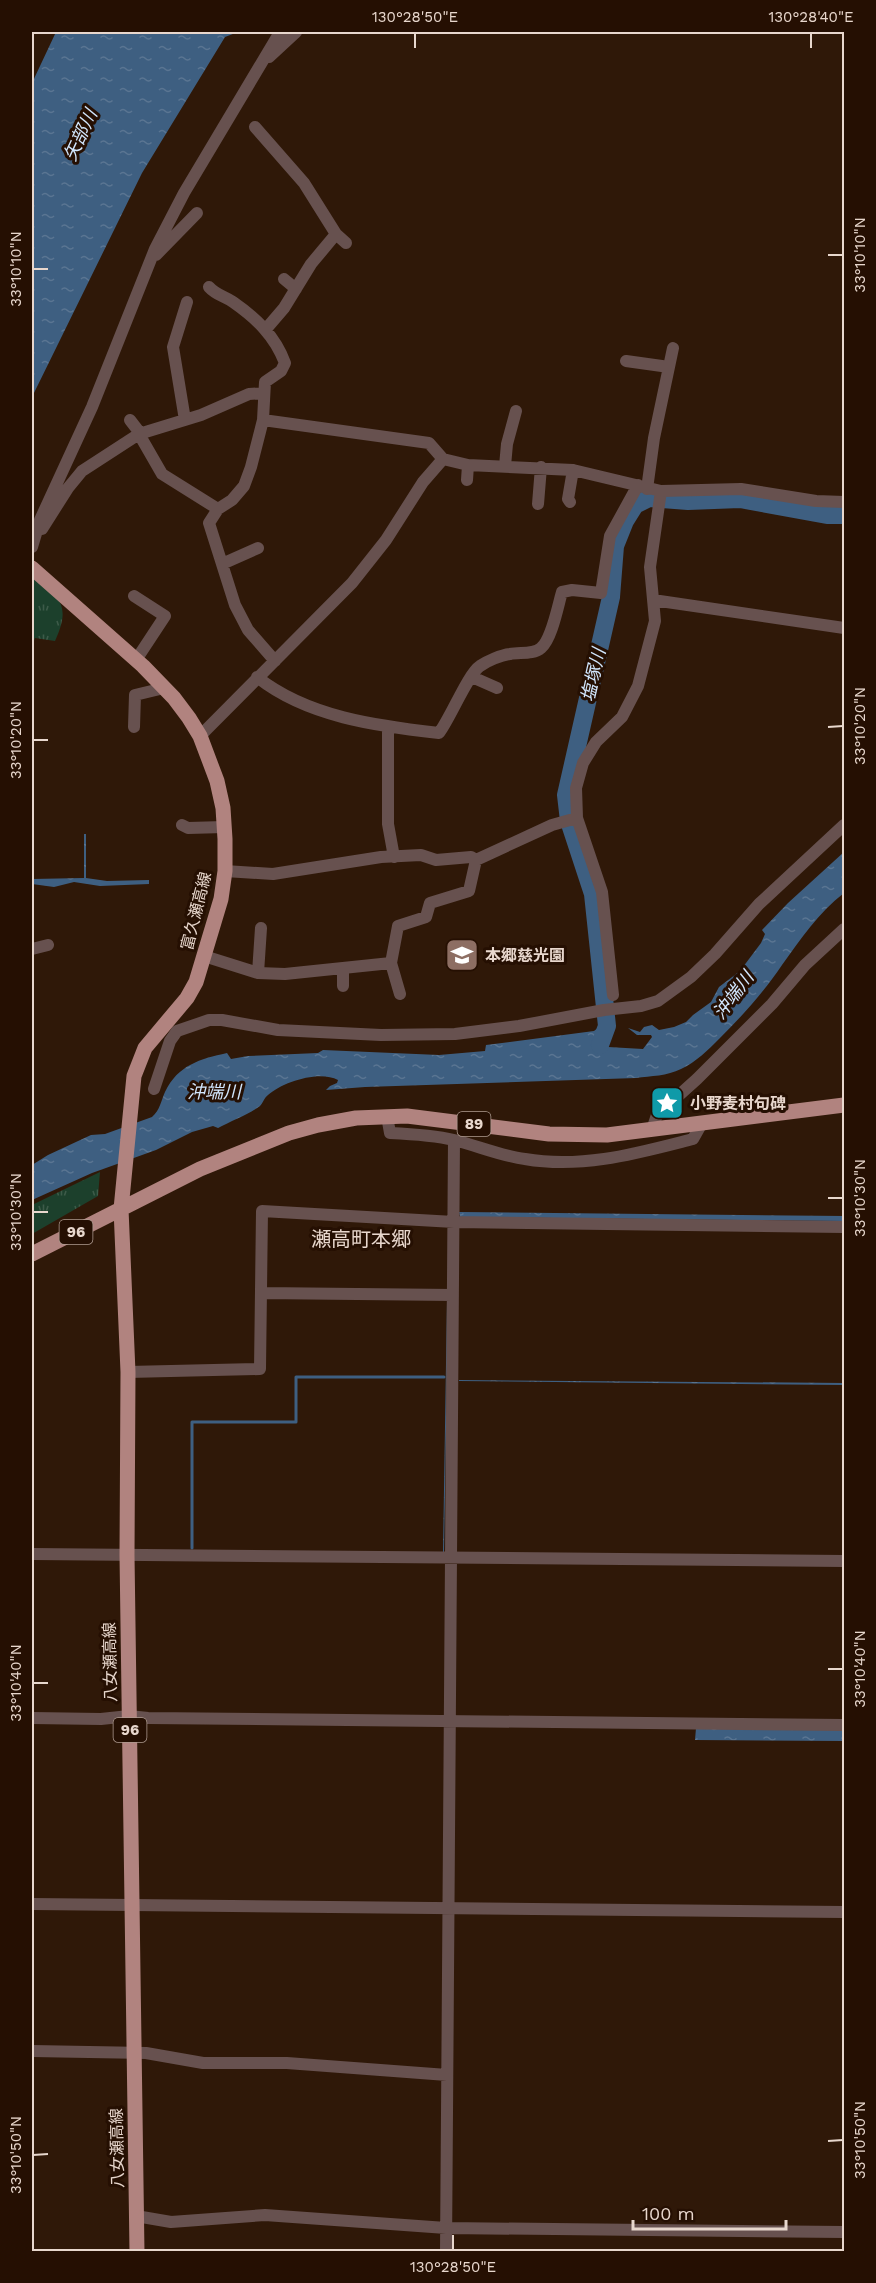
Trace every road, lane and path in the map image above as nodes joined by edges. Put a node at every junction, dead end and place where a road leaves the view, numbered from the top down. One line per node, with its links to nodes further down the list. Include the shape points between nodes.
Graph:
1 (280, 32): 3 (street)
2 (296, 32): 3 (street)
3 (262, 60): 8 (street, via 184,193)
4 (255, 127): 6 (street, via 304,183)
5 (197, 213): 8 (street)
6 (336, 234): 7 (street); 11 (street)
7 (346, 243)
8 (151, 259): 35 (street)
9 (284, 279): 11 (street)
10 (209, 287): 13 (street)
11 (296, 289): 13 (street)
12 (187, 302): 20 (street, via 173,347)
13 (266, 329): 17 (street, via 279,345 285,363 281,371 265,382)
14 (673, 348): 16 (street)
15 (626, 361): 16 (street)
16 (669, 367): 29 (street)
17 (263, 393): 20 (street, via 249,394); 21 (street)
18 (516, 411): 26 (street)
19 (130, 420): 22 (street)
20 (185, 420): 22 (street)
21 (263, 420): 23 (street, via 429,442); 34 (street, via 244,486)
22 (139, 433): 34 (street, via 162,474); 35 (street, via 82,471)
23 (443, 459): 24 (street); 43 (street, via 352,583)
24 (468, 465): 26 (street); 28 (street)
25 (541, 467): 26 (street); 27 (street); 33 (street)
26 (502, 469)
27 (573, 470): 29 (street); 31 (street)
28 (467, 480)
29 (642, 487): 30 (street); 44 (street, via 610,536 601,593 562,592 542,647 479,666)
30 (661, 491): 32 (street, via 741,489); 40 (street, via 650,567)
31 (570, 502)
32 (844, 502)
33 (538, 504)
34 (218, 509): 37 (street, via 209,523)
35 (32, 545)
36 (258, 548): 37 (street)
37 (222, 564): 43 (street, via 248,630)
38 (32, 567): 42 (main road, 富久瀬高線)
39 (134, 596): 42 (street, via 165,616)
40 (653, 600): 41 (street); 51 (street, via 655,621 639,686 622,717 596,742 583,762 576,788)
41 (844, 628)
42 (136, 660): 46 (main road, 富久瀬高線)
43 (274, 661): 45 (street)
44 (472, 676): 47 (street); 49 (street, via 439,733)
45 (257, 677): 49 (street, via 312,708); 50 (street)
46 (164, 688): 48 (street, via 135,695); 50 (main road, 富久瀬高線)
47 (497, 688)
48 (134, 727)
49 (388, 727): 55 (street, via 388,824)
50 (200, 736): 54 (main road, 富久瀬高線, via 217,781)
51 (577, 818): 56 (street, via 552,825); 68 (street, via 602,892)
52 (182, 825): 54 (street)
53 (844, 825): 69 (street, via 759,904 691,977 658,1001 455,1034 381,1035 278,1029 222,1020)
54 (224, 827): 57 (main road, 富久瀬高線)
55 (394, 857): 56 (street); 57 (street, via 273,874)
56 (476, 860): 63 (street, via 469,891 430,903 426,917 398,926)
57 (225, 871): 62 (main road, 富久瀬高線, via 218,912)
58 (261, 928): 65 (street)
59 (844, 929): 75 (street, via 657,1115)
60 (48, 945): 61 (street)
61 (32, 949)
62 (204, 956): 65 (street); 70 (main road, 富久瀬高線, via 187,998)
63 (391, 963): 64 (street); 67 (street)
64 (343, 968): 65 (street); 66 (street)
65 (258, 973)
66 (344, 986)
67 (400, 994)
68 (613, 995)
69 (191, 1025): 70 (street); 71 (street, via 177,1031 170,1041)
70 (160, 1030): 77 (main road, 富久瀬高線, via 146,1048 134,1076)
71 (154, 1089)
72 (844, 1105): 74 (main road, 89)
73 (387, 1116): 75 (main road, 89, via 549,1134 607,1135); 76 (street, via 390,1133); 77 (main road, 89, via 356,1118 289,1133 200,1169)
74 (702, 1123): 75 (main road, 89); 76 (street, via 693,1139 610,1159 570,1162 525,1160)
75 (652, 1130)
76 (454, 1140): 78 (street)
77 (121, 1209): 80 (main road, 96); 83 (main road, 八女瀬高線 / 96)
78 (454, 1222): 79 (street); 81 (street, via 262,1211); 82 (street)
79 (844, 1227)
80 (32, 1254)
81 (261, 1293): 82 (street); 83 (street, via 260,1369)
82 (453, 1295): 86 (street)
83 (128, 1372): 85 (main road, 八女瀬高線 / 96)
84 (32, 1554): 85 (street)
85 (127, 1555): 86 (street); 88 (main road, 八女瀬高線 / 96)
86 (451, 1557): 87 (street); 90 (street)
87 (844, 1561)
88 (129, 1716): 89 (street); 90 (street); 93 (main road, 八女瀬高線 / 96)
89 (32, 1718)
90 (450, 1721): 91 (street); 94 (street)
91 (844, 1725)
92 (32, 1904): 93 (street)
93 (132, 1905): 94 (street); 97 (main road, 八女瀬高線 / 96)
94 (449, 1906): 95 (street); 98 (street)
95 (844, 1912)
96 (32, 2050): 97 (street)
97 (133, 2052): 98 (street, via 202,2063 287,2063); 99 (main road, 八女瀬高線 / 96)
98 (447, 2075): 100 (street)
99 (136, 2216): 100 (street, via 171,2222 265,2216); 102 (main road, 八女瀬高線 / 96)
100 (446, 2228): 101 (street); 103 (street)
101 (844, 2232)
102 (136, 2252)
103 (446, 2252)

